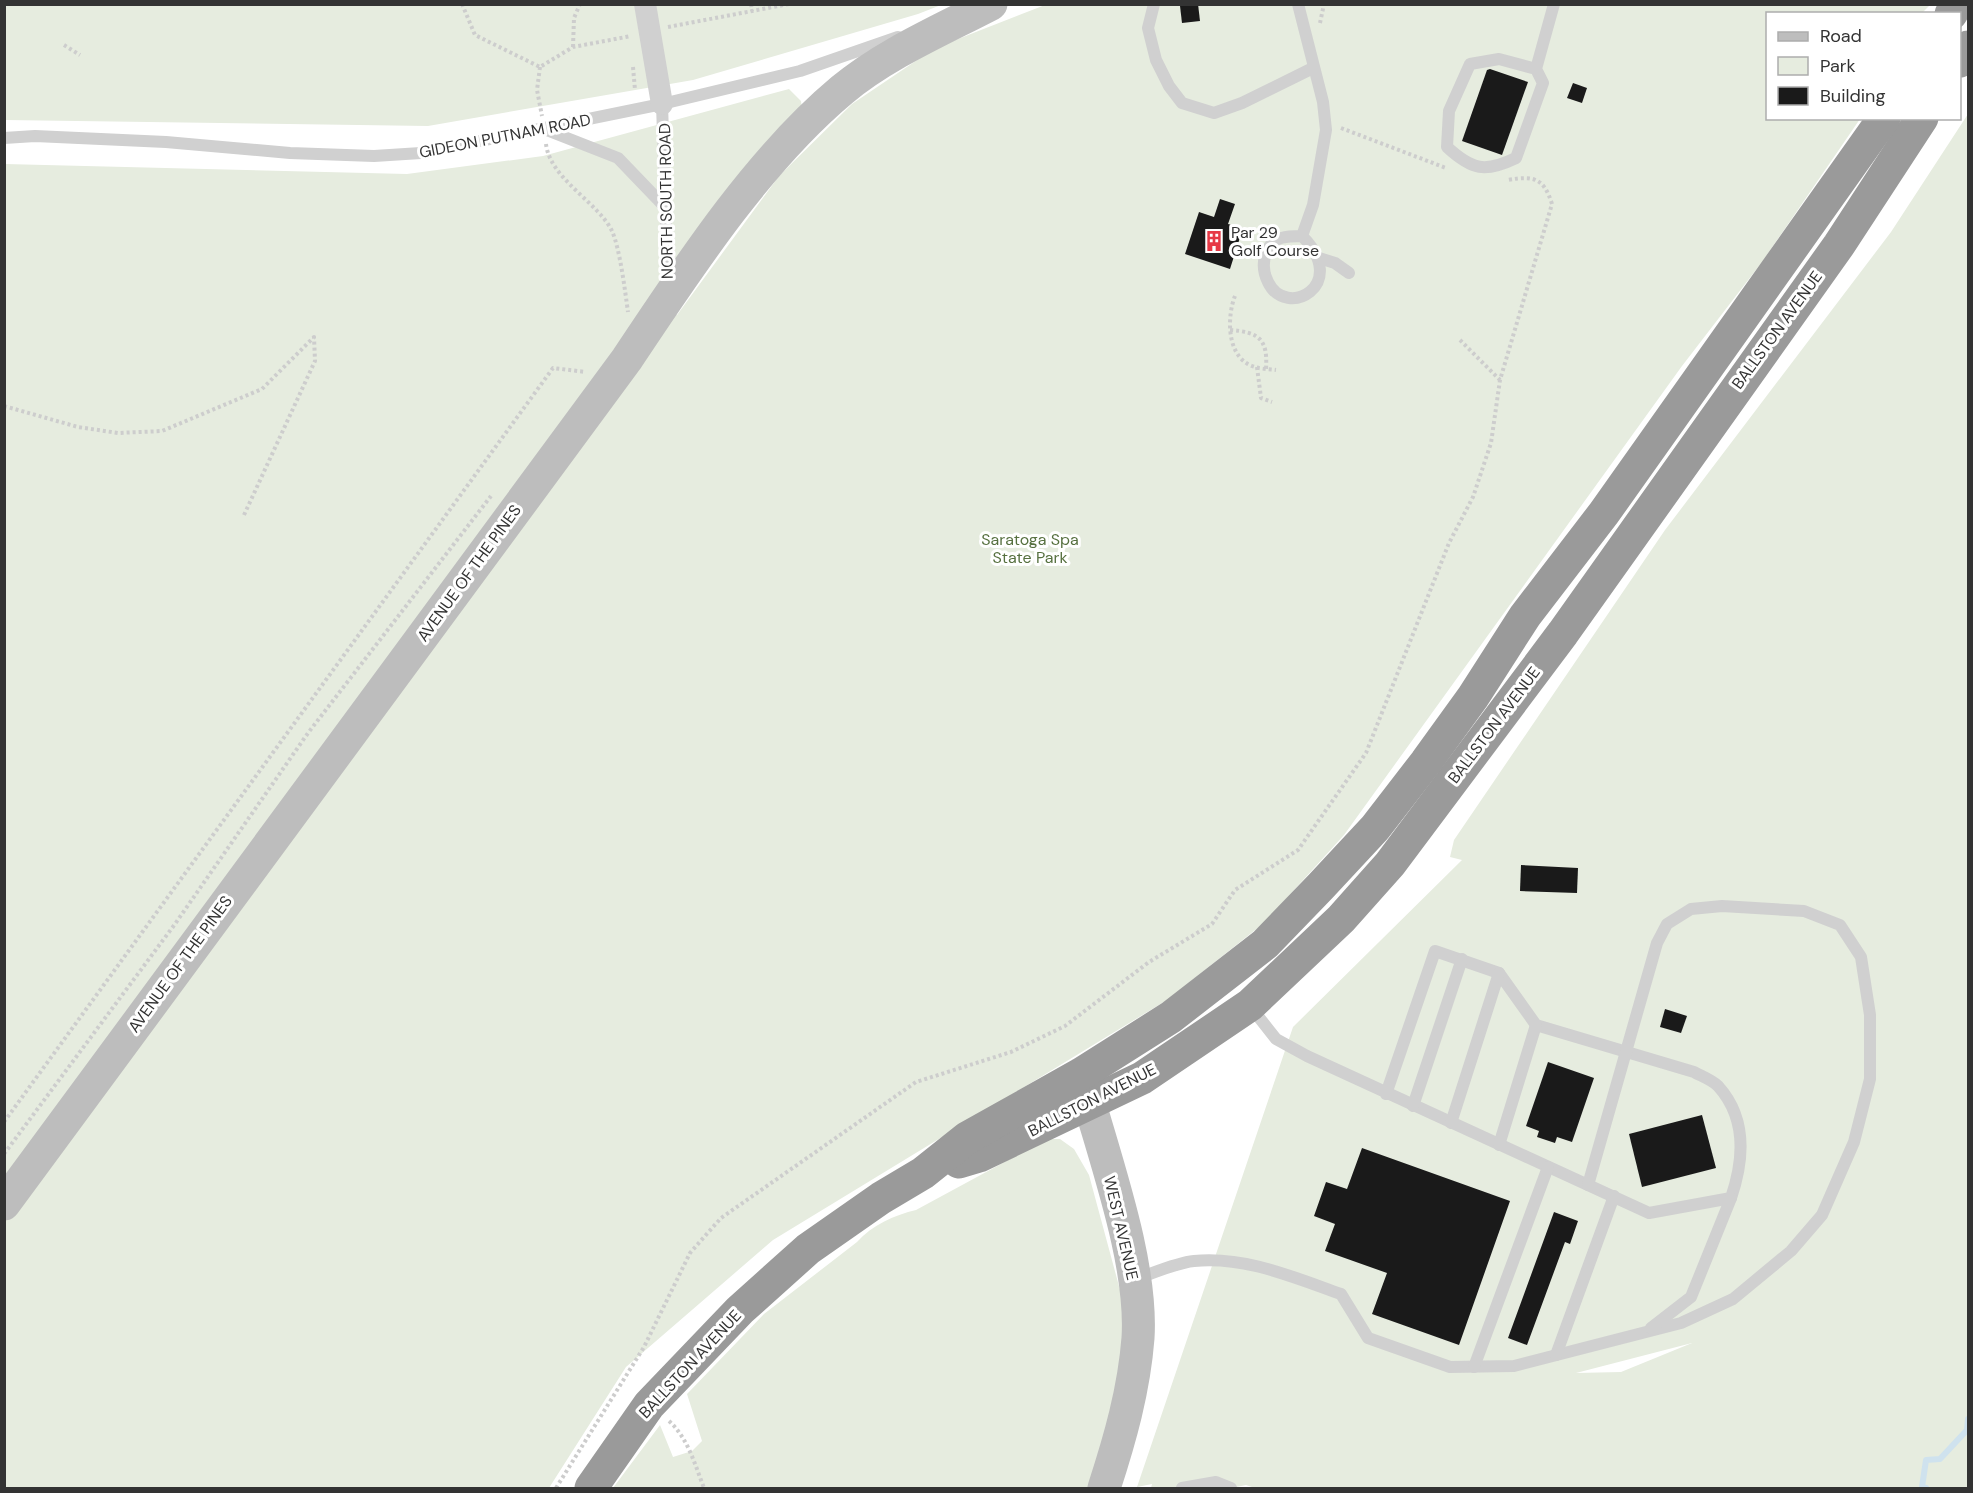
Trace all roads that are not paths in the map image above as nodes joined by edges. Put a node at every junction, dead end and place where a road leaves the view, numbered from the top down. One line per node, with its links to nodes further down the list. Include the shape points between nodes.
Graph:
1 (645, 4): 8 (street)
2 (990, 4): 8 (lane, GIDEON PUTNAM ROAD, via 800,71); 17 (street, AVENUE OF THE PINES, via 904,50 843,89 788,142)
3 (1154, 4): 6 (lane, via 1148,28 1156,60 1182,103 1214,113 1242,104)
4 (1298, 4): 6 (lane)
5 (1554, 4): 7 (lane)
6 (1313, 68): 14 (lane, via 1326,130)
7 (1536, 69): 7 (lane, via 1499,59 1470,64 1449,111 1447,147 1466,164 1495,168 1516,158 1543,83)
8 (663, 104): 11 (lane, GIDEON PUTNAM ROAD); 13 (lane, NORTH SOUTH ROAD)
9 (1883, 120): 23 (highway, BALLSTON AVENUE, via 1604,513 1525,616 1473,697 1375,828 1265,944)
10 (1921, 120): 20 (highway, BALLSTON AVENUE, via 1839,244 1563,633 1389,864 1316,945)
11 (544, 129): 12 (lane, GIDEON PUTNAM ROAD, via 421,153 374,156 166,142); 13 (lane, via 618,158)
12 (4, 138)
13 (666, 208): 17 (lane, NORTH SOUTH ROAD)
14 (1302, 236): 15 (lane); 15 (lane, via 1284,236 1270,245 1264,258 1264,275 1271,288 1281,297 1309,294 1321,273)
15 (1319, 258): 16 (lane)
16 (1349, 273)
17 (668, 297): 32 (street, AVENUE OF THE PINES, via 613,378)
18 (1462, 959): 19 (lane); 24 (lane, via 1435,951); 25 (lane)
19 (1499, 973): 21 (lane); 26 (lane)
20 (1250, 1005): 23 (highway, BALLSTON AVENUE, via 1142,1078); 24 (lane, via 1276,1039)
21 (1536, 1025): 22 (lane); 27 (lane)
22 (1627, 1052): 29 (lane); 31 (lane, via 1694,1072 1717,1085 1733,1108 1741,1137 1740,1170); 34 (lane, via 1657,943 1667,924 1691,909 1722,906 1804,911 1840,925 1861,957 1870,1015 1870,1079 1854,1142 1822,1215 1791,1251 1733,1299 1681,1323)
23 (1085, 1089): 33 (street, WEST AVENUE); 37 (highway, BALLSTON AVENUE, via 980,1156 923,1173 808,1249 740,1310 649,1405)
24 (1386, 1094): 25 (lane)
25 (1413, 1106): 26 (lane)
26 (1451, 1123): 27 (lane)
27 (1499, 1144): 28 (lane)
28 (1548, 1167): 29 (lane); 36 (lane)
29 (1588, 1185): 30 (lane)
30 (1614, 1196): 31 (lane, via 1649,1212); 35 (lane)
31 (1731, 1198): 34 (lane, via 1691,1297)
32 (4, 1204)
33 (1135, 1279): 36 (lane, via 1191,1262 1228,1260 1262,1267 1341,1293 1368,1338 1450,1367); 38 (street, WEST AVENUE, via 1138,1336 1131,1392)
34 (1645, 1332): 35 (lane)
35 (1556, 1355): 36 (lane, via 1514,1366)
36 (1474, 1367)
37 (591, 1488)
38 (1104, 1488)
39 (1182, 1488): 40 (lane, via 1216,1482)
40 (1232, 1488)

